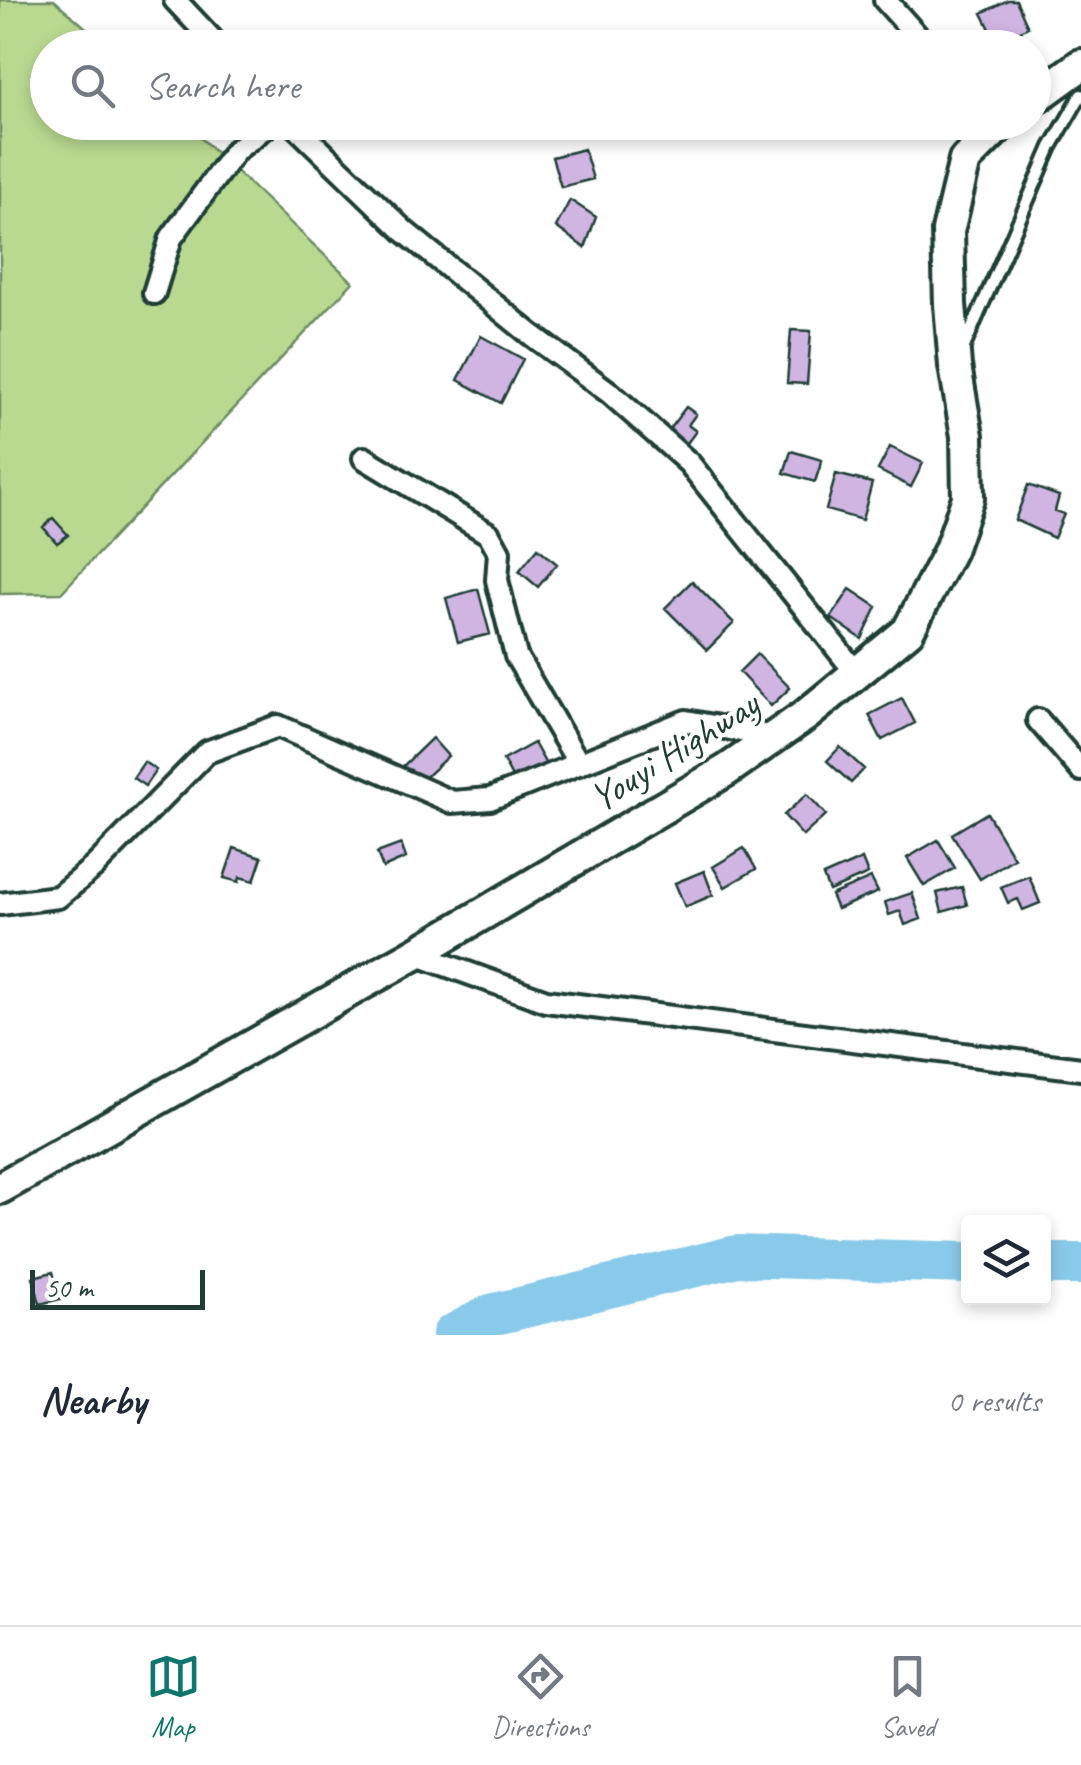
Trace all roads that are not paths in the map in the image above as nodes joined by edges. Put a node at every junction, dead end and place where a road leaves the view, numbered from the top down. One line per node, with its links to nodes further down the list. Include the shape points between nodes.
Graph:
1 (174, 0): 3 (street)
2 (885, 0): 4 (street)
3 (203, 30)
4 (912, 30)
5 (1081, 65): 6 (main road)
6 (1051, 87)
7 (1081, 94): 12 (lane)
8 (249, 140): 11 (street, via 171,238)
9 (310, 140): 14 (street, via 404,231 689,462)
10 (985, 140): 12 (main road, Youyi Highway, via 966,160 948,231)
11 (154, 293)
12 (955, 366): 14 (main road, Youyi Highway, via 967,436 968,498 908,631)
13 (364, 458): 17 (street, via 489,534 499,552 498,580 516,656)
14 (858, 675): 16 (main road, Youyi Highway)
15 (1038, 720): 18 (street)
16 (774, 738): 17 (street, via 686,721); 20 (main road, Youyi Highway)
17 (579, 764): 19 (street, via 490,799 452,802 278,726 207,752 58,897)
18 (1081, 770)
19 (0, 904)
20 (415, 954): 21 (street, via 546,1001); 22 (main road, Youyi Highway)
21 (1081, 1069)
22 (0, 1188)

